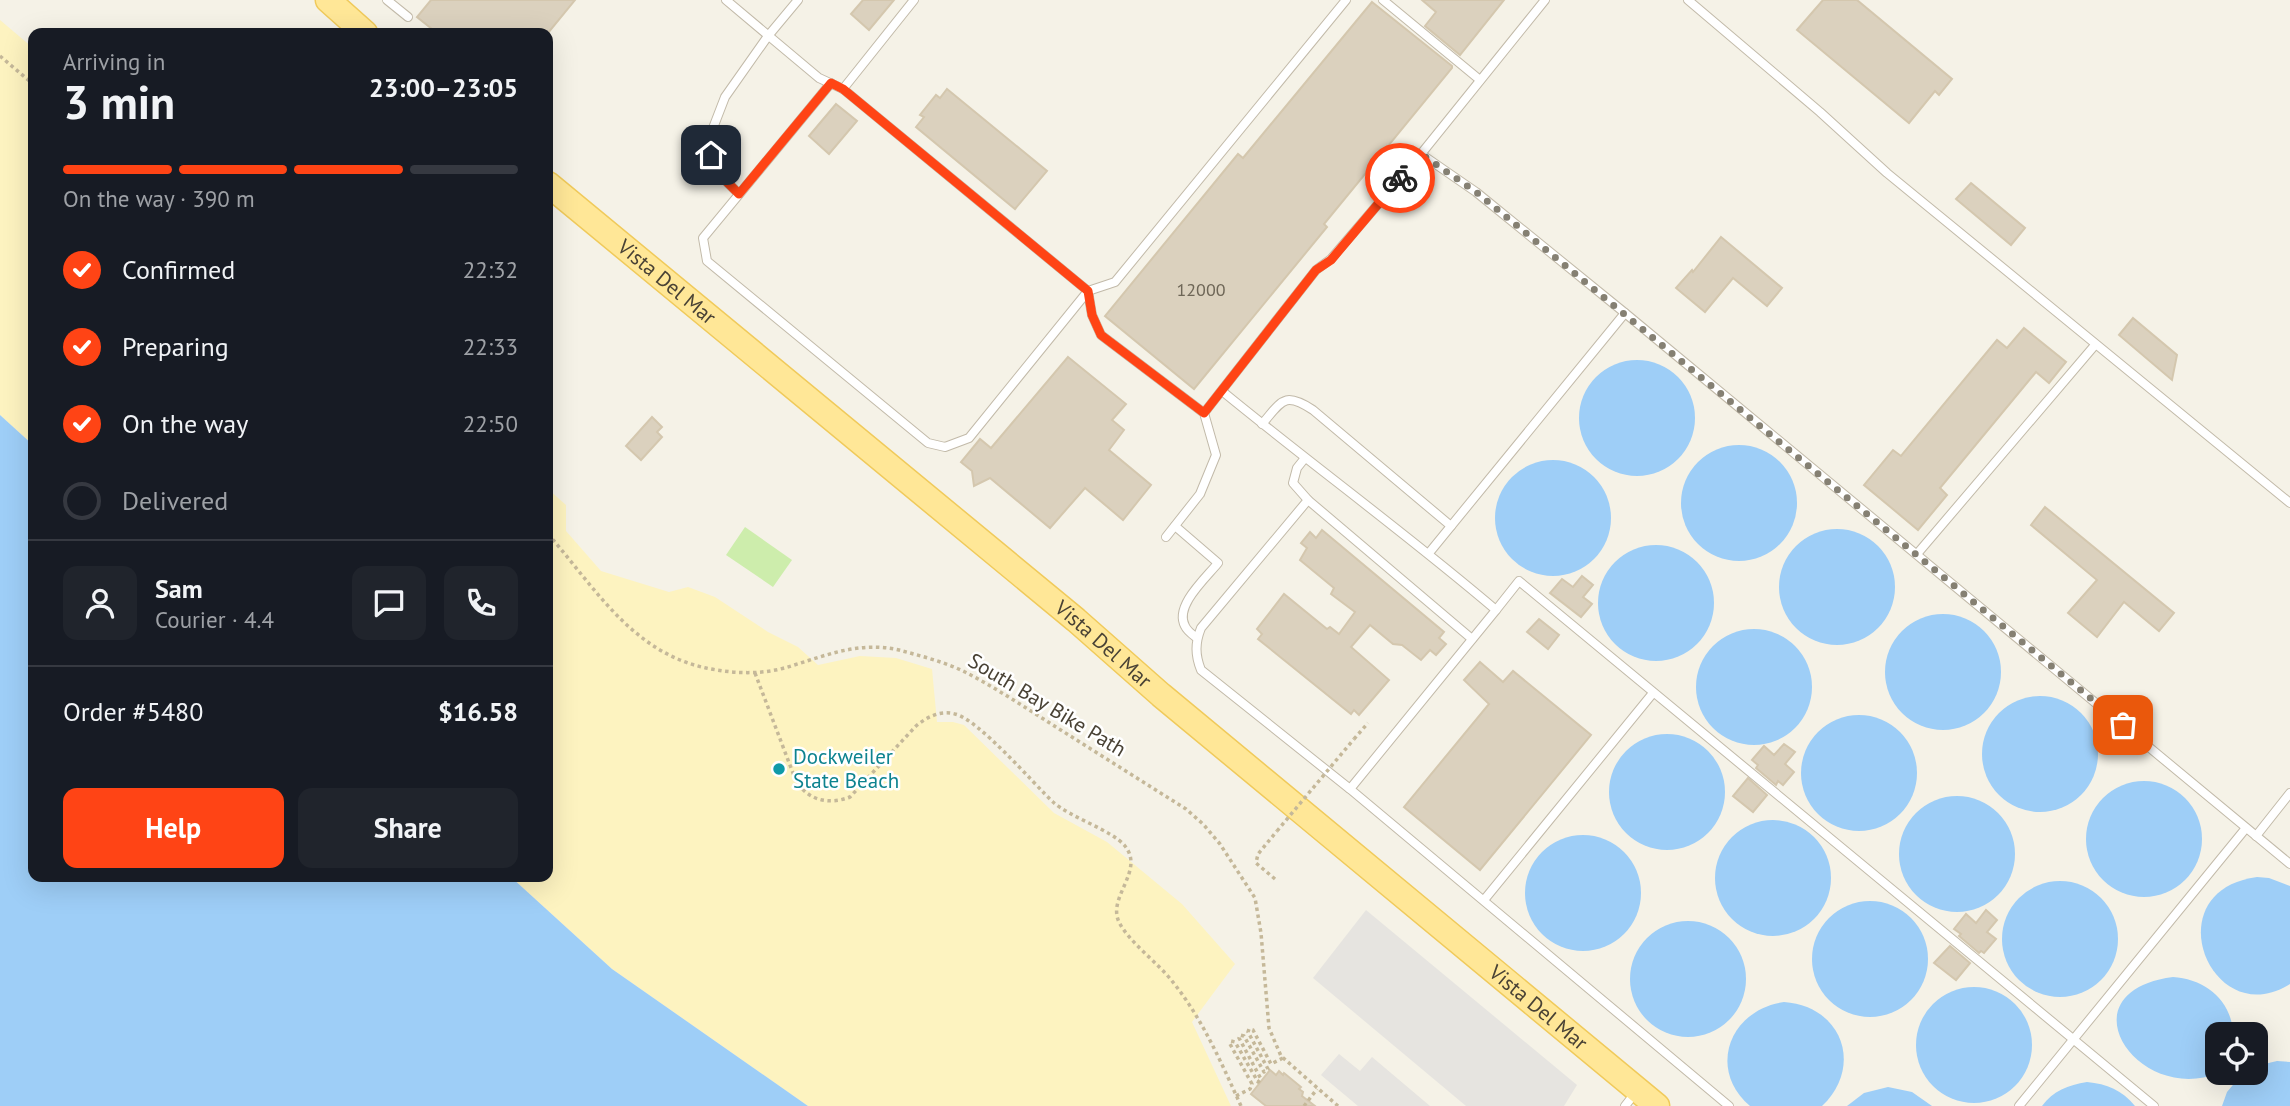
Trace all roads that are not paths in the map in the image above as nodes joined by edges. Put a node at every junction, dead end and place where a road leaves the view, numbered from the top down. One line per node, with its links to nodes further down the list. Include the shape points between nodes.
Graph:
1 (328, 0): 11 (main road)
2 (387, 0): 10 (lane)
3 (726, 0): 12 (lane)
4 (798, 0): 12 (lane)
5 (914, 0): 15 (lane)
6 (1346, 0): 19 (lane, via 1115,282)
7 (1383, 0): 13 (lane)
8 (1545, 0): 13 (lane)
9 (1688, 0): 21 (lane)
10 (408, 17)
11 (359, 28)
12 (768, 36): 14 (lane); 18 (lane, via 725,97 708,141 714,169)
13 (1480, 80): 16 (lane)
14 (831, 83): 15 (lane); 18 (lane)
15 (843, 89): 19 (lane)
16 (1421, 154): 20 (lane, via 1476,192); 22 (lane, via 1331,260 1316,270)
17 (553, 188): 44 (main road, Vista Del Mar, via 1070,616)
18 (739, 194): 19 (lane, via 703,238 706,261 928,443 945,447 970,438)
19 (1088, 291): 23 (lane, via 1101,335)
20 (1625, 313): 29 (lane); 32 (lane)
21 (2095, 345): 27 (lane); 32 (lane)
22 (1222, 391): 23 (lane); 24 (lane)
23 (1204, 413): 28 (lane, via 1216,455 1200,494)
24 (1262, 424): 25 (lane); 29 (lane, via 1280,403 1300,401)
25 (1305, 458): 26 (lane, via 1293,483); 31 (lane)
26 (1308, 500): 34 (lane); 35 (lane)
27 (2290, 503)
28 (1175, 526): 30 (lane); 34 (lane, via 1218,564 1184,605 1185,628)
29 (1451, 526): 31 (lane)
30 (1166, 537)
31 (1429, 553): 33 (lane)
32 (1917, 554): 39 (lane)
33 (1496, 610): 35 (lane); 36 (lane, via 1519,581)
34 (1197, 638): 37 (lane, via 1201,670)
35 (1472, 639): 37 (lane)
36 (1653, 693): 42 (lane); 43 (lane)
37 (1350, 789): 42 (lane)
38 (2290, 793): 40 (lane)
39 (2246, 828): 40 (lane); 43 (lane)
40 (2256, 836): 41 (lane)
41 (2290, 864)
42 (1484, 900): 45 (lane)
43 (2074, 1040): 46 (lane); 47 (lane)
44 (1640, 1101)
45 (1729, 1106)
46 (2019, 1106)
47 (2154, 1106)

